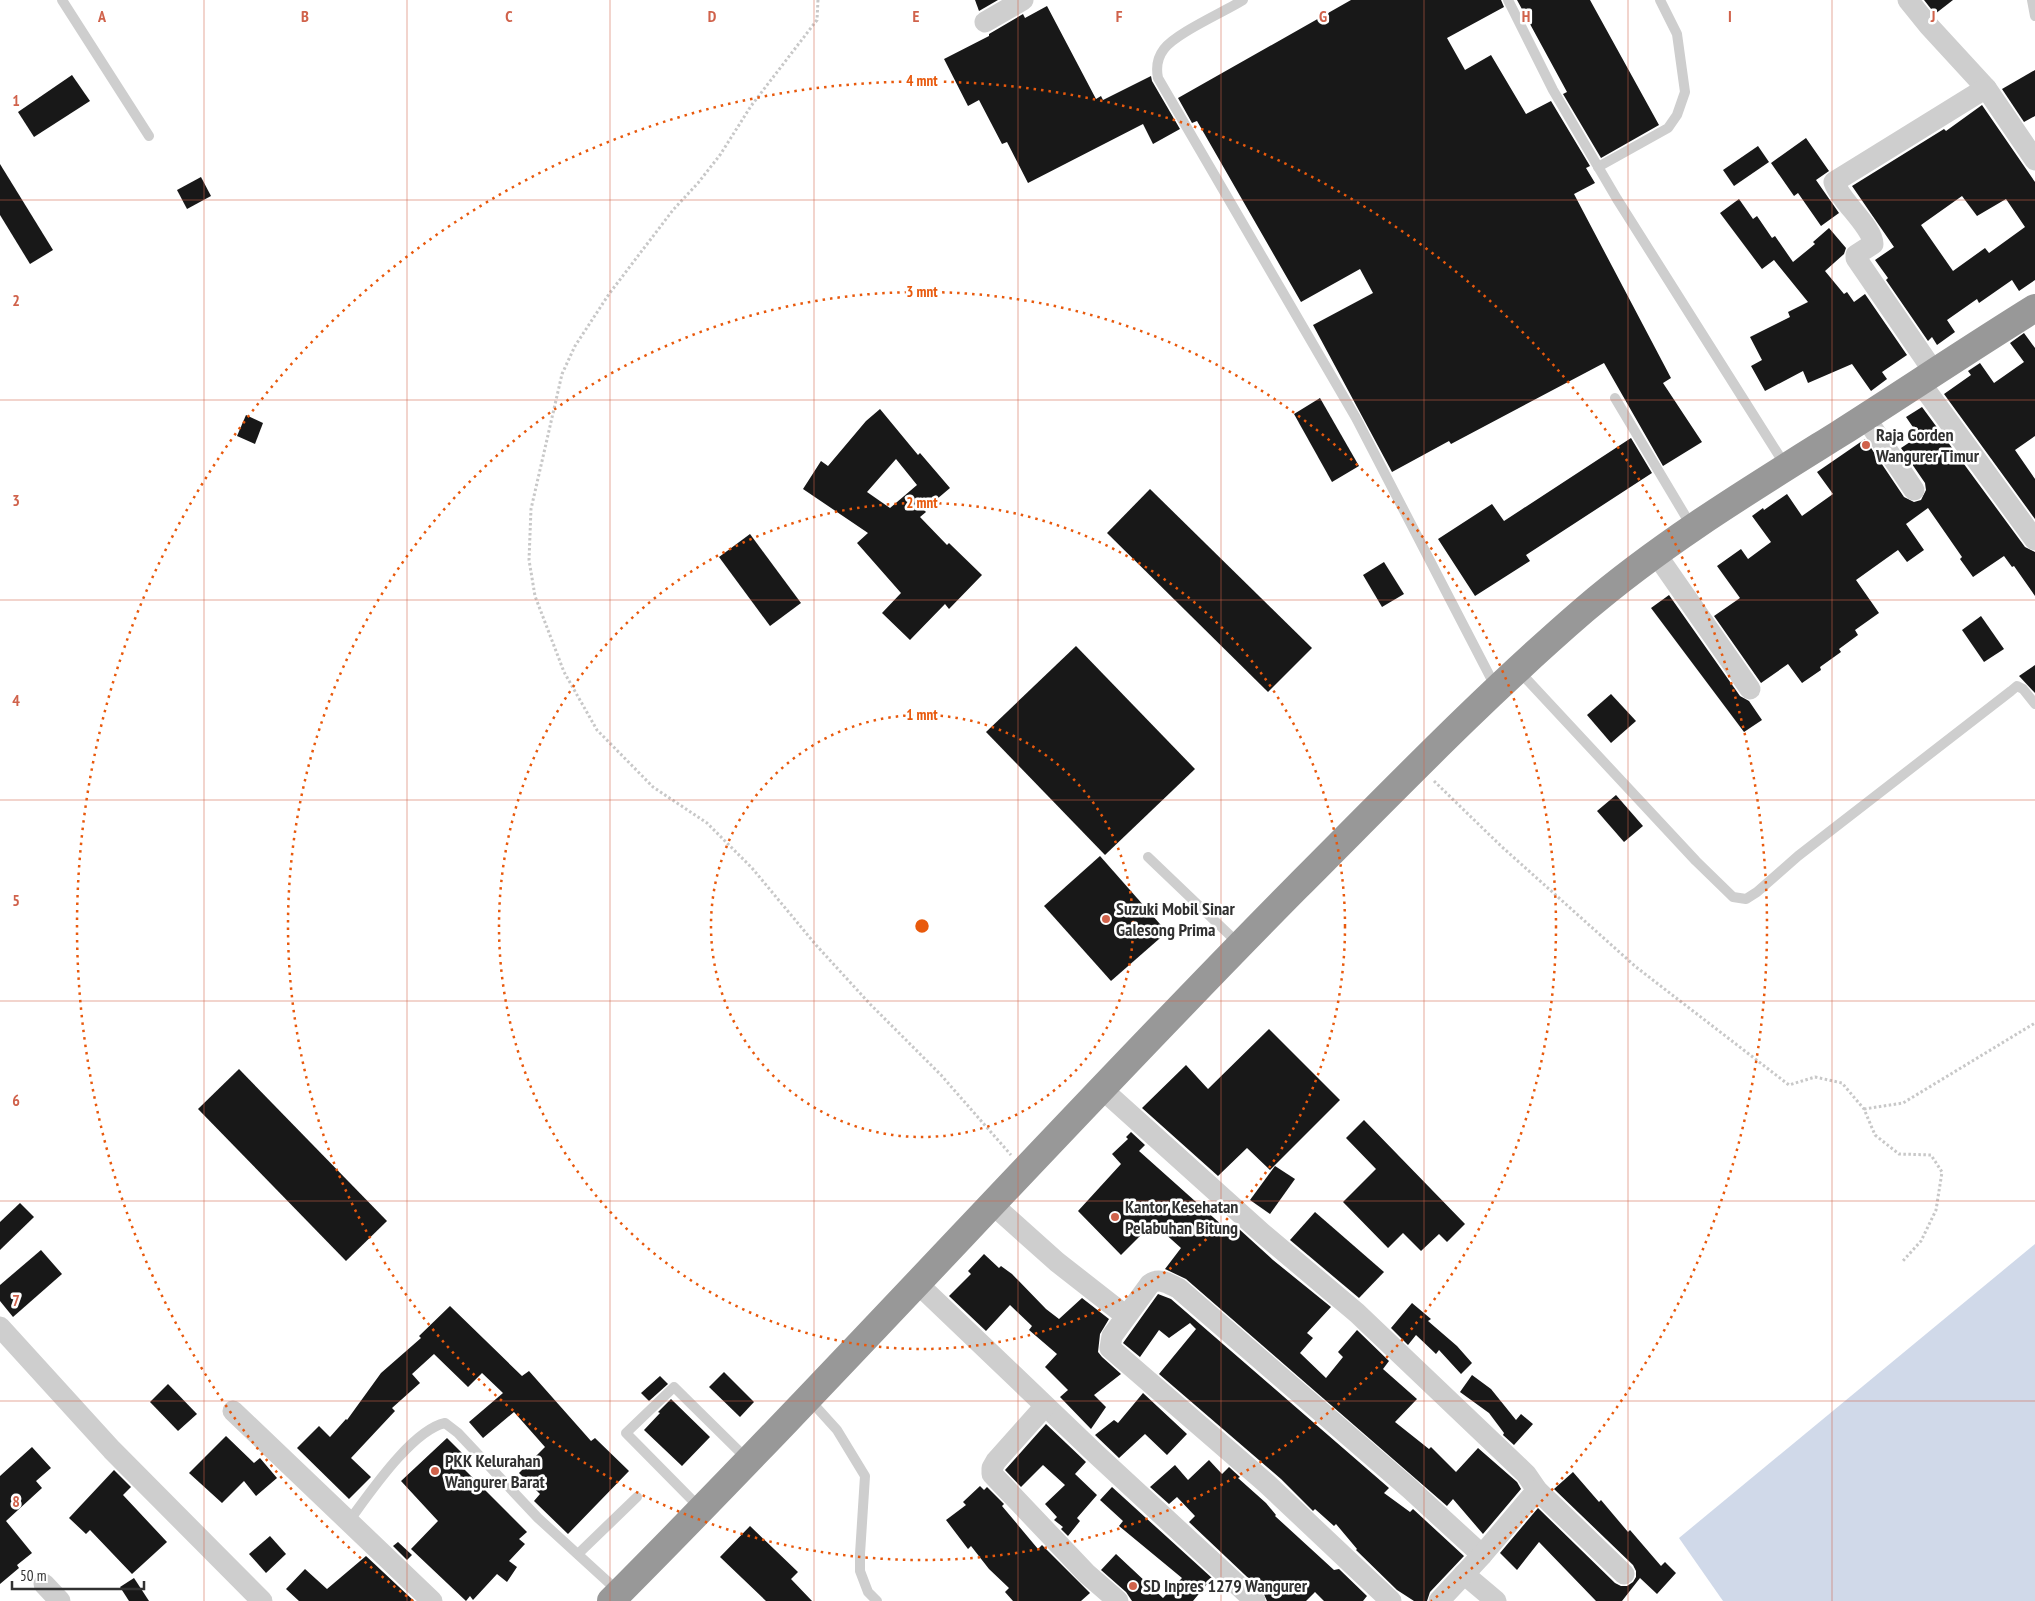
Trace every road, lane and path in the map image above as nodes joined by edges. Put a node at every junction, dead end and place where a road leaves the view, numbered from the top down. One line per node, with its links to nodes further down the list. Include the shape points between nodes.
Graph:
1 (62, 0): 12 (lane)
2 (818, 0): 34 (path, via 818,20 751,106 720,155 672,210 609,294 575,346 562,374 531,509 530,560 535,596 564,672 597,730 653,787 707,824 752,868 816,945)
3 (1023, 0): 10 (street)
4 (1243, 0): 25 (lane, via 1173,40 1158,60 1158,78 1356,418)
5 (1508, 0): 14 (lane, via 1553,90)
6 (1660, 0): 14 (lane, via 1677,34 1685,92 1677,116 1668,128)
7 (1908, 0): 11 (street)
8 (2032, 0): 9 (lane)
9 (2035, 16)
10 (984, 22)
11 (1986, 88): 13 (street); 16 (street, via 1834,182 1873,237 1873,244 1856,258)
12 (149, 136)
13 (2035, 160)
14 (1598, 167): 19 (lane)
15 (2035, 308): 16 (highway)
16 (1927, 376): 18 (highway); 22 (street)
17 (1615, 398): 21 (lane)
18 (1865, 417): 19 (highway); 20 (street)
19 (1786, 466): 21 (highway)
20 (1914, 490)
21 (1692, 528): 23 (highway)
22 (2035, 540)
23 (1656, 554): 24 (highway); 26 (street)
24 (1517, 669): 25 (highway); 27 (lane, via 1696,861 1733,897 1746,899 2011,690 2017,686 2023,689)
25 (1496, 688): 28 (highway)
26 (1750, 689)
27 (2035, 704)
28 (1418, 765): 30 (highway); 33 (path, via 1501,846 1636,967 1789,1085 1815,1077 1842,1083)
29 (1148, 857): 30 (lane)
30 (1240, 945): 32 (highway)
31 (2035, 1022): 33 (path, via 1904,1103)
32 (1102, 1090): 34 (highway); 44 (street, via 1356,1313 1526,1474)
33 (1864, 1109): 36 (path, via 1875,1135 1899,1154 1931,1155 1942,1172 1936,1210 1921,1241)
34 (1025, 1170): 35 (highway)
35 (991, 1203): 37 (highway); 38 (street, via 1057,1262)
36 (1902, 1262)
37 (918, 1284): 40 (highway); 41 (street)
38 (1126, 1316): 49 (street, via 1155,1280 1178,1288); 60 (street, via 1112,1336 1110,1348 1113,1352 1266,1483)
39 (0, 1327): 55 (street, via 112,1450)
40 (809, 1399): 43 (highway); 57 (lane, via 837,1430 865,1476 860,1571 868,1592)
41 (1046, 1406): 58 (street, via 996,1461 992,1474 1087,1574); 59 (street)
42 (233, 1411): 47 (street)
43 (748, 1461): 46 (highway); 46 (lane, via 674,1387 626,1433)
44 (1537, 1490): 49 (street); 51 (street)
45 (637, 1497): 48 (lane)
46 (701, 1510): 53 (highway)
47 (349, 1521): 48 (lane, via 390,1467 428,1430 445,1423 458,1432 502,1481); 56 (street)
48 (578, 1554): 53 (lane)
49 (1482, 1555): 50 (street)
50 (1464, 1574): 61 (street); 62 (street)
51 (1624, 1574)
52 (44, 1584): 54 (street)
53 (615, 1597)
54 (60, 1601)
55 (262, 1601)
56 (432, 1601)
57 (877, 1601)
58 (1118, 1601)
59 (1255, 1601)
60 (1391, 1601)
61 (1439, 1601)
62 (1496, 1601)

